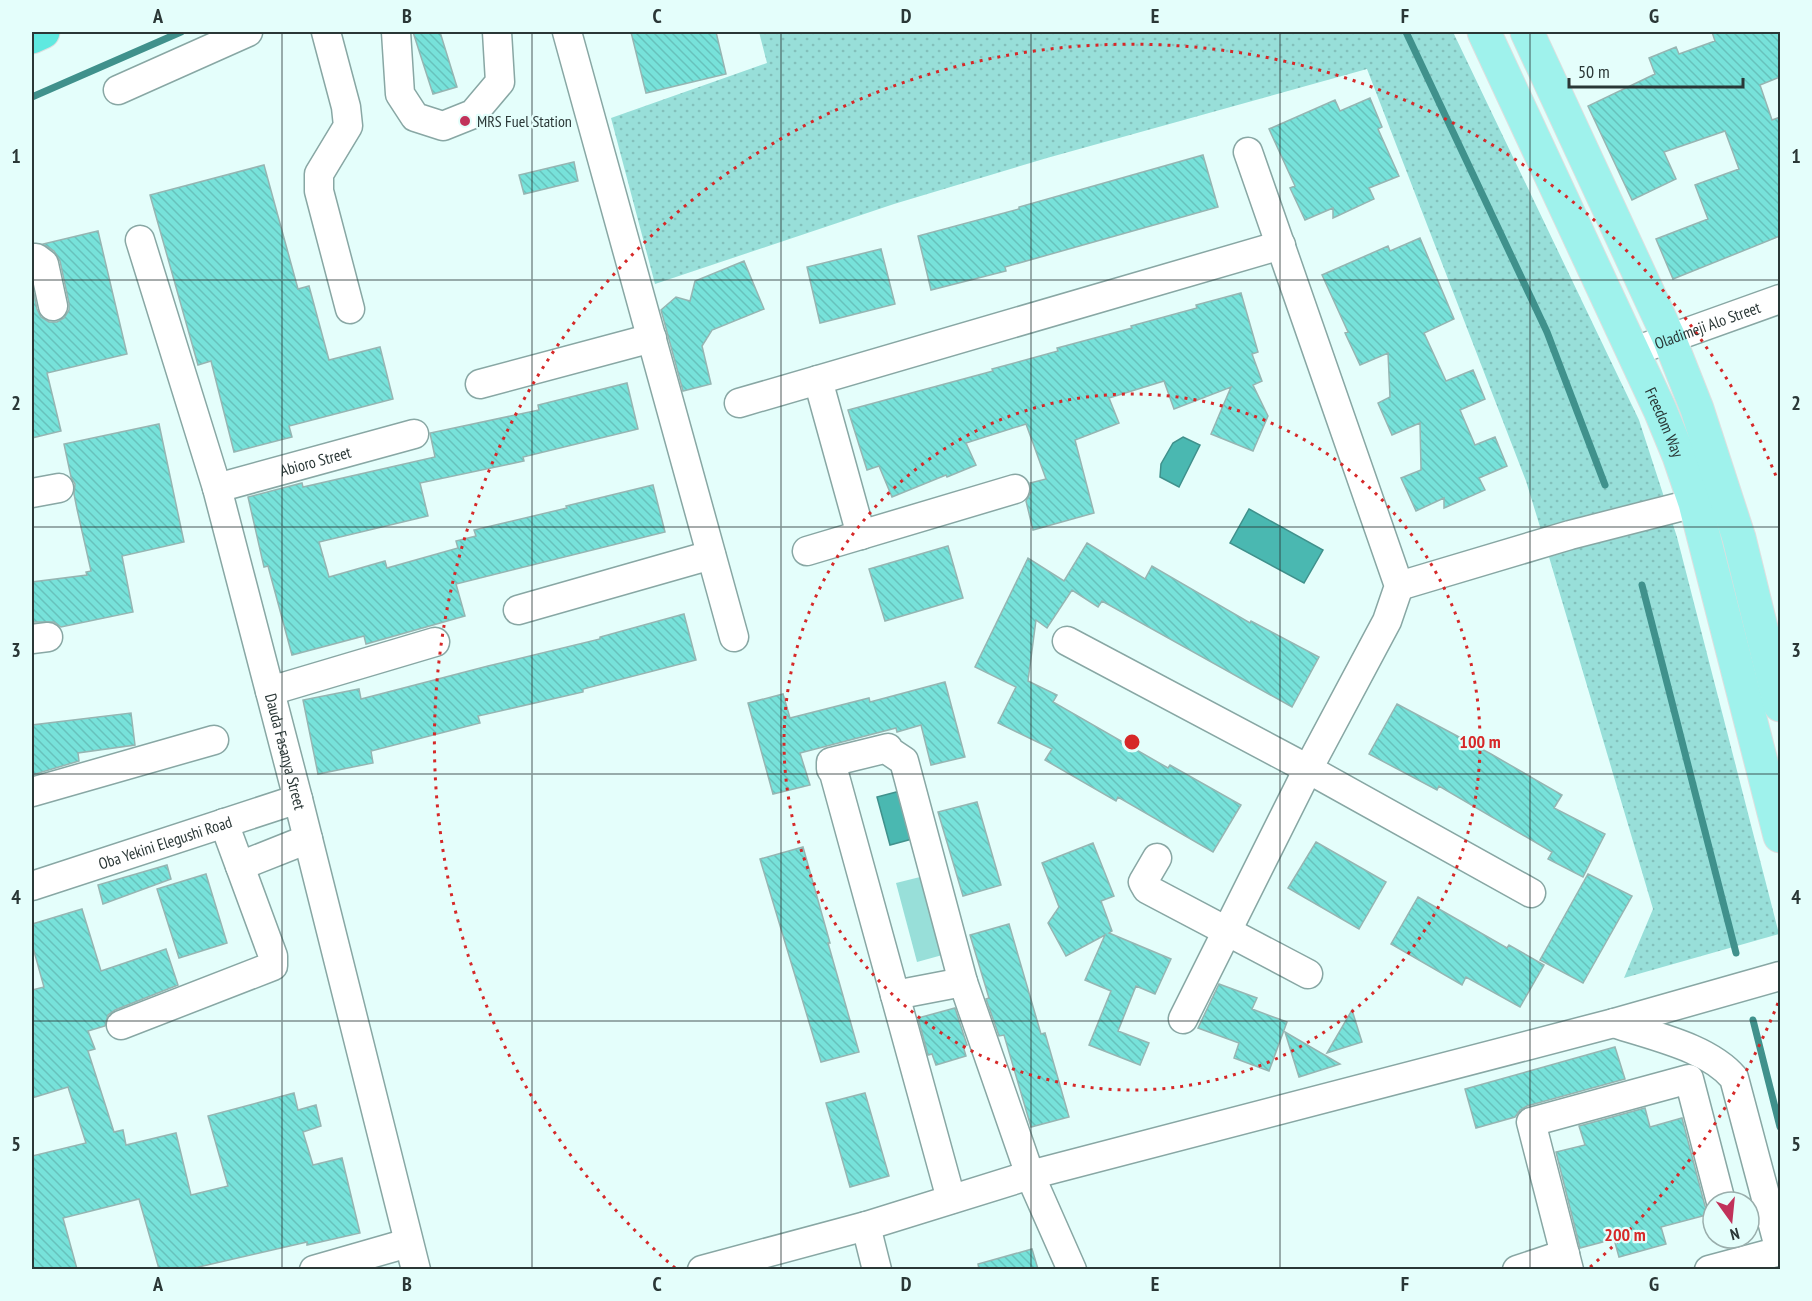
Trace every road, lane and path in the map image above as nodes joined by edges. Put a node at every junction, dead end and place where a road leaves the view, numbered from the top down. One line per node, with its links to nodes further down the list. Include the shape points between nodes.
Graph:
1 (43, 32): 9 (highway)
2 (248, 32): 10 (street)
3 (326, 32): 17 (street, via 348,126 319,174 319,191)
4 (396, 32): 5 (street, via 400,94 415,117 443,126 473,114 500,82)
5 (497, 32)
6 (567, 32): 18 (street)
7 (1484, 32): 20 (main road, Freedom Way)
8 (1531, 33): 19 (main road, Freedom Way)
9 (32, 36)
10 (118, 90)
11 (1248, 152): 13 (street)
12 (140, 240): 26 (street, Dauda Fasanya Street)
13 (1281, 245): 21 (street); 33 (street)
14 (32, 258): 16 (street, via 44,264)
15 (1780, 299): 19 (street, Oladimeji Alo Street)
16 (53, 306)
17 (350, 309)
18 (652, 338): 22 (street); 32 (street)
19 (1669, 338): 20 (street, Oladimeji Alo Street); 38 (main road, Freedom Way, via 1720,475)
20 (1632, 352): 29 (main road, Freedom Way, via 1675,447)
21 (818, 380): 23 (street); 30 (street)
22 (480, 384)
23 (739, 403)
24 (414, 434): 26 (street, Abioro Street)
25 (59, 488): 28 (street)
26 (217, 488): 39 (street, Dauda Fasanya Street)
27 (1015, 489): 30 (street)
28 (32, 493)
29 (1695, 503): 33 (street); 46 (main road, Freedom Way)
30 (861, 535): 31 (street)
31 (807, 551)
32 (711, 555): 34 (street); 35 (street)
33 (1399, 586): 42 (street, via 1387,621)
34 (518, 610)
35 (734, 637)
36 (1067, 641): 42 (street)
37 (435, 642): 39 (street)
38 (1776, 666): 40 (main road, Freedom Way)
39 (270, 691): 44 (street, Dauda Fasanya Street)
40 (1780, 705)
41 (214, 740): 43 (street)
42 (1308, 770): 51 (street); 52 (street)
43 (32, 792)
44 (298, 799): 45 (street, Oba Yekini Elegushi Road); 47 (street, Dauda Fasanya Street)
45 (224, 823): 49 (street); 50 (street, Oba Yekini Elegushi Road)
46 (1780, 836)
47 (308, 840): 49 (street); 66 (street, Dauda Fasanya Street)
48 (1157, 858): 52 (street, via 1144,886)
49 (240, 866): 59 (street, via 273,956 273,966)
50 (32, 886)
51 (1531, 893)
52 (1227, 932): 53 (street); 57 (street)
53 (1308, 974)
54 (1780, 976): 58 (street)
55 (963, 982): 56 (street); 56 (street, via 904,761 888,748 831,762 831,769); 60 (street)
56 (895, 995): 62 (street)
57 (1183, 1019)
58 (1614, 1023): 60 (street); 65 (street, via 1706,1054 1734,1078)
59 (121, 1025)
60 (1030, 1175): 62 (street); 71 (street)
61 (1718, 1190): 67 (street, via 1689,1079 1531,1122)
62 (951, 1199): 63 (street)
63 (866, 1226): 69 (street); 70 (street)
64 (1733, 1250): 65 (street); 73 (street)
65 (1780, 1251)
66 (412, 1256): 68 (street)
67 (1567, 1262): 72 (street)
68 (314, 1269)
69 (702, 1269)
70 (877, 1269)
71 (1072, 1269)
72 (1517, 1269)
73 (1708, 1269)

